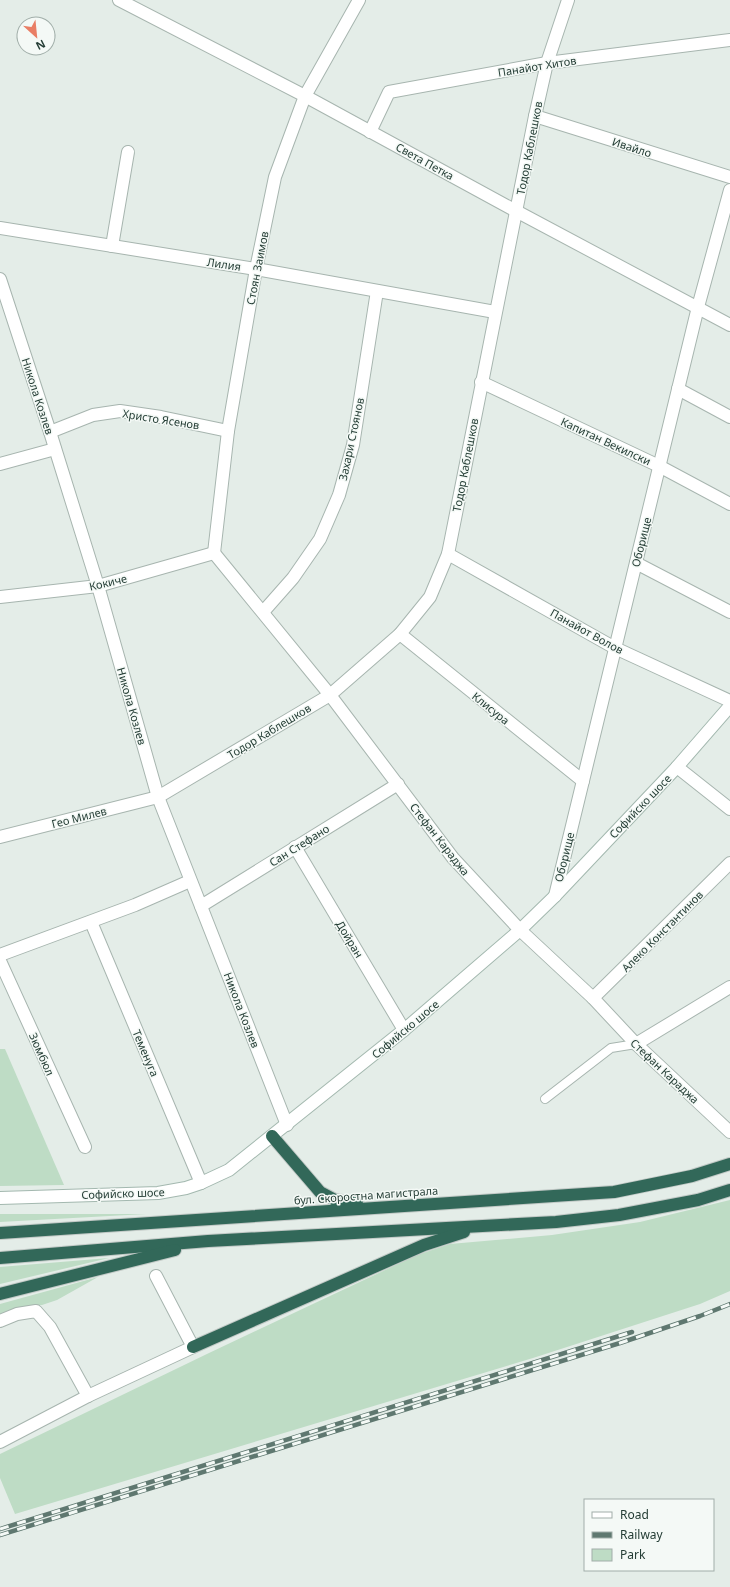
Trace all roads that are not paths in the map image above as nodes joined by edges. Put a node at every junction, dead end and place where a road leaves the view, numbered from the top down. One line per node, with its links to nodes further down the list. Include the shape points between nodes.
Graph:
1 (119, 0): 6 (street, Света Петка)
2 (359, 0): 6 (street, Стоян Заимов)
3 (568, 0): 5 (street, Тодор Каблешков)
4 (730, 40): 5 (street, Панайот Хитов)
5 (547, 63): 7 (street, Тодор Каблешков); 8 (street, Панайот Хитов, via 389,92)
6 (305, 96): 8 (street, Света Петка); 15 (street, Стоян Заимов, via 275,177)
7 (534, 116): 10 (street, Ивайло); 12 (street, Тодор Каблешков)
8 (370, 132): 12 (street, Света Петка)
9 (128, 152): 14 (street)
10 (730, 177)
11 (730, 190): 18 (street, Оборище)
12 (516, 212): 18 (street, Света Петка); 19 (street, Тодор Каблешков)
13 (0, 228): 14 (street, Лилия)
14 (112, 246): 15 (street, Лилия)
15 (256, 269): 17 (street, Лилия); 24 (street, Стоян Заимов)
16 (0, 279): 25 (street, Никола Козлев)
17 (377, 291): 19 (street, Лилия); 35 (street, Захари Стоянов, via 353,445 339,495 320,539 293,578)
18 (698, 307): 20 (street, Света Петка); 22 (street, Оборище)
19 (495, 312): 21 (street, Тодор Каблешков)
20 (730, 324)
21 (481, 382): 28 (street, Капитан Векилски); 31 (street, Тодор Каблешков)
22 (678, 389): 23 (street); 28 (street, Оборище)
23 (730, 417)
24 (228, 431): 25 (street, Христо Ясенов, via 120,411 93,415); 30 (street, Стоян Заимов)
25 (50, 432): 26 (street, Никола Козлев)
26 (55, 449): 27 (street); 33 (street, Никола Козлев)
27 (0, 464)
28 (659, 466): 29 (street, Капитан Векилски); 32 (street, Оборище)
29 (730, 504)
30 (214, 553): 33 (street, Кокиче); 35 (street, Стефан Караджа)
31 (448, 554): 37 (street, Тодор Каблешков, via 430,597); 38 (street, Панайот Волов)
32 (636, 563): 36 (street); 38 (street, Оборище)
33 (98, 586): 34 (street, Кокиче); 45 (street, Никола Козлев)
34 (0, 597)
35 (263, 612): 39 (street, Стефан Караджа)
36 (730, 612)
37 (400, 634): 39 (street, Тодор Каблешков); 43 (street, Клисура)
38 (615, 648): 40 (street, Панайот Волов); 43 (street, Оборище)
39 (330, 695): 44 (street, Стефан Караджа); 45 (street, Тодор Каблешков)
40 (730, 701)
41 (730, 706): 42 (street, Софийско шосе)
42 (677, 767): 46 (street); 51 (street, Софийско шосе)
43 (583, 781): 51 (street, Оборище)
44 (398, 784): 48 (street, Сан Стефано); 54 (street, Стефан Караджа, via 453,858)
45 (158, 797): 47 (street, Гео Милев); 50 (street, Никола Козлев)
46 (730, 809)
47 (0, 838)
48 (295, 847): 52 (street, Сан Стефано); 59 (street, Дойран)
49 (730, 863): 58 (street, Алеко Константинов)
50 (190, 880): 52 (street, Никола Козлев); 53 (street)
51 (555, 896): 54 (street, Софийско шосе)
52 (201, 906): 62 (street, Никола Козлев)
53 (91, 922): 55 (street); 67 (street, Теменуга)
54 (520, 930): 58 (street, Стефан Караджа); 59 (street, Софийско шосе)
55 (0, 955)
56 (0, 960): 65 (street, Зюмбюл)
57 (730, 988): 60 (street)
58 (593, 998): 60 (street, Стефан Караджа)
59 (404, 1030): 62 (street, Софийско шосе)
60 (636, 1044): 61 (lane, via 611,1048); 63 (street, Стефан Караджа)
61 (545, 1099)
62 (287, 1125): 64 (street, Софийско шосе)
63 (730, 1132)
64 (272, 1136): 67 (street, Софийско шосе, via 229,1170); 70 (highway, via 313,1185 327,1197 344,1203)
65 (85, 1147)
66 (730, 1164): 70 (highway, бул. Скоростна магистрала, via 692,1176 614,1192)
67 (201, 1184): 69 (street, Софийско шосе, via 158,1193)
68 (730, 1190): 71 (highway, via 698,1200 619,1215)
69 (0, 1198)
70 (404, 1206): 72 (highway, бул. Скоростна магистрала)
71 (487, 1226): 73 (highway); 78 (highway, via 424,1245)
72 (0, 1234)
73 (208, 1241): 74 (highway); 76 (highway)
74 (0, 1258)
75 (156, 1276): 78 (street)
76 (0, 1294)
77 (0, 1321): 79 (street, via 17,1314 36,1312 50,1327)
78 (193, 1347): 79 (street)
79 (88, 1396): 80 (street)
80 (0, 1442)

